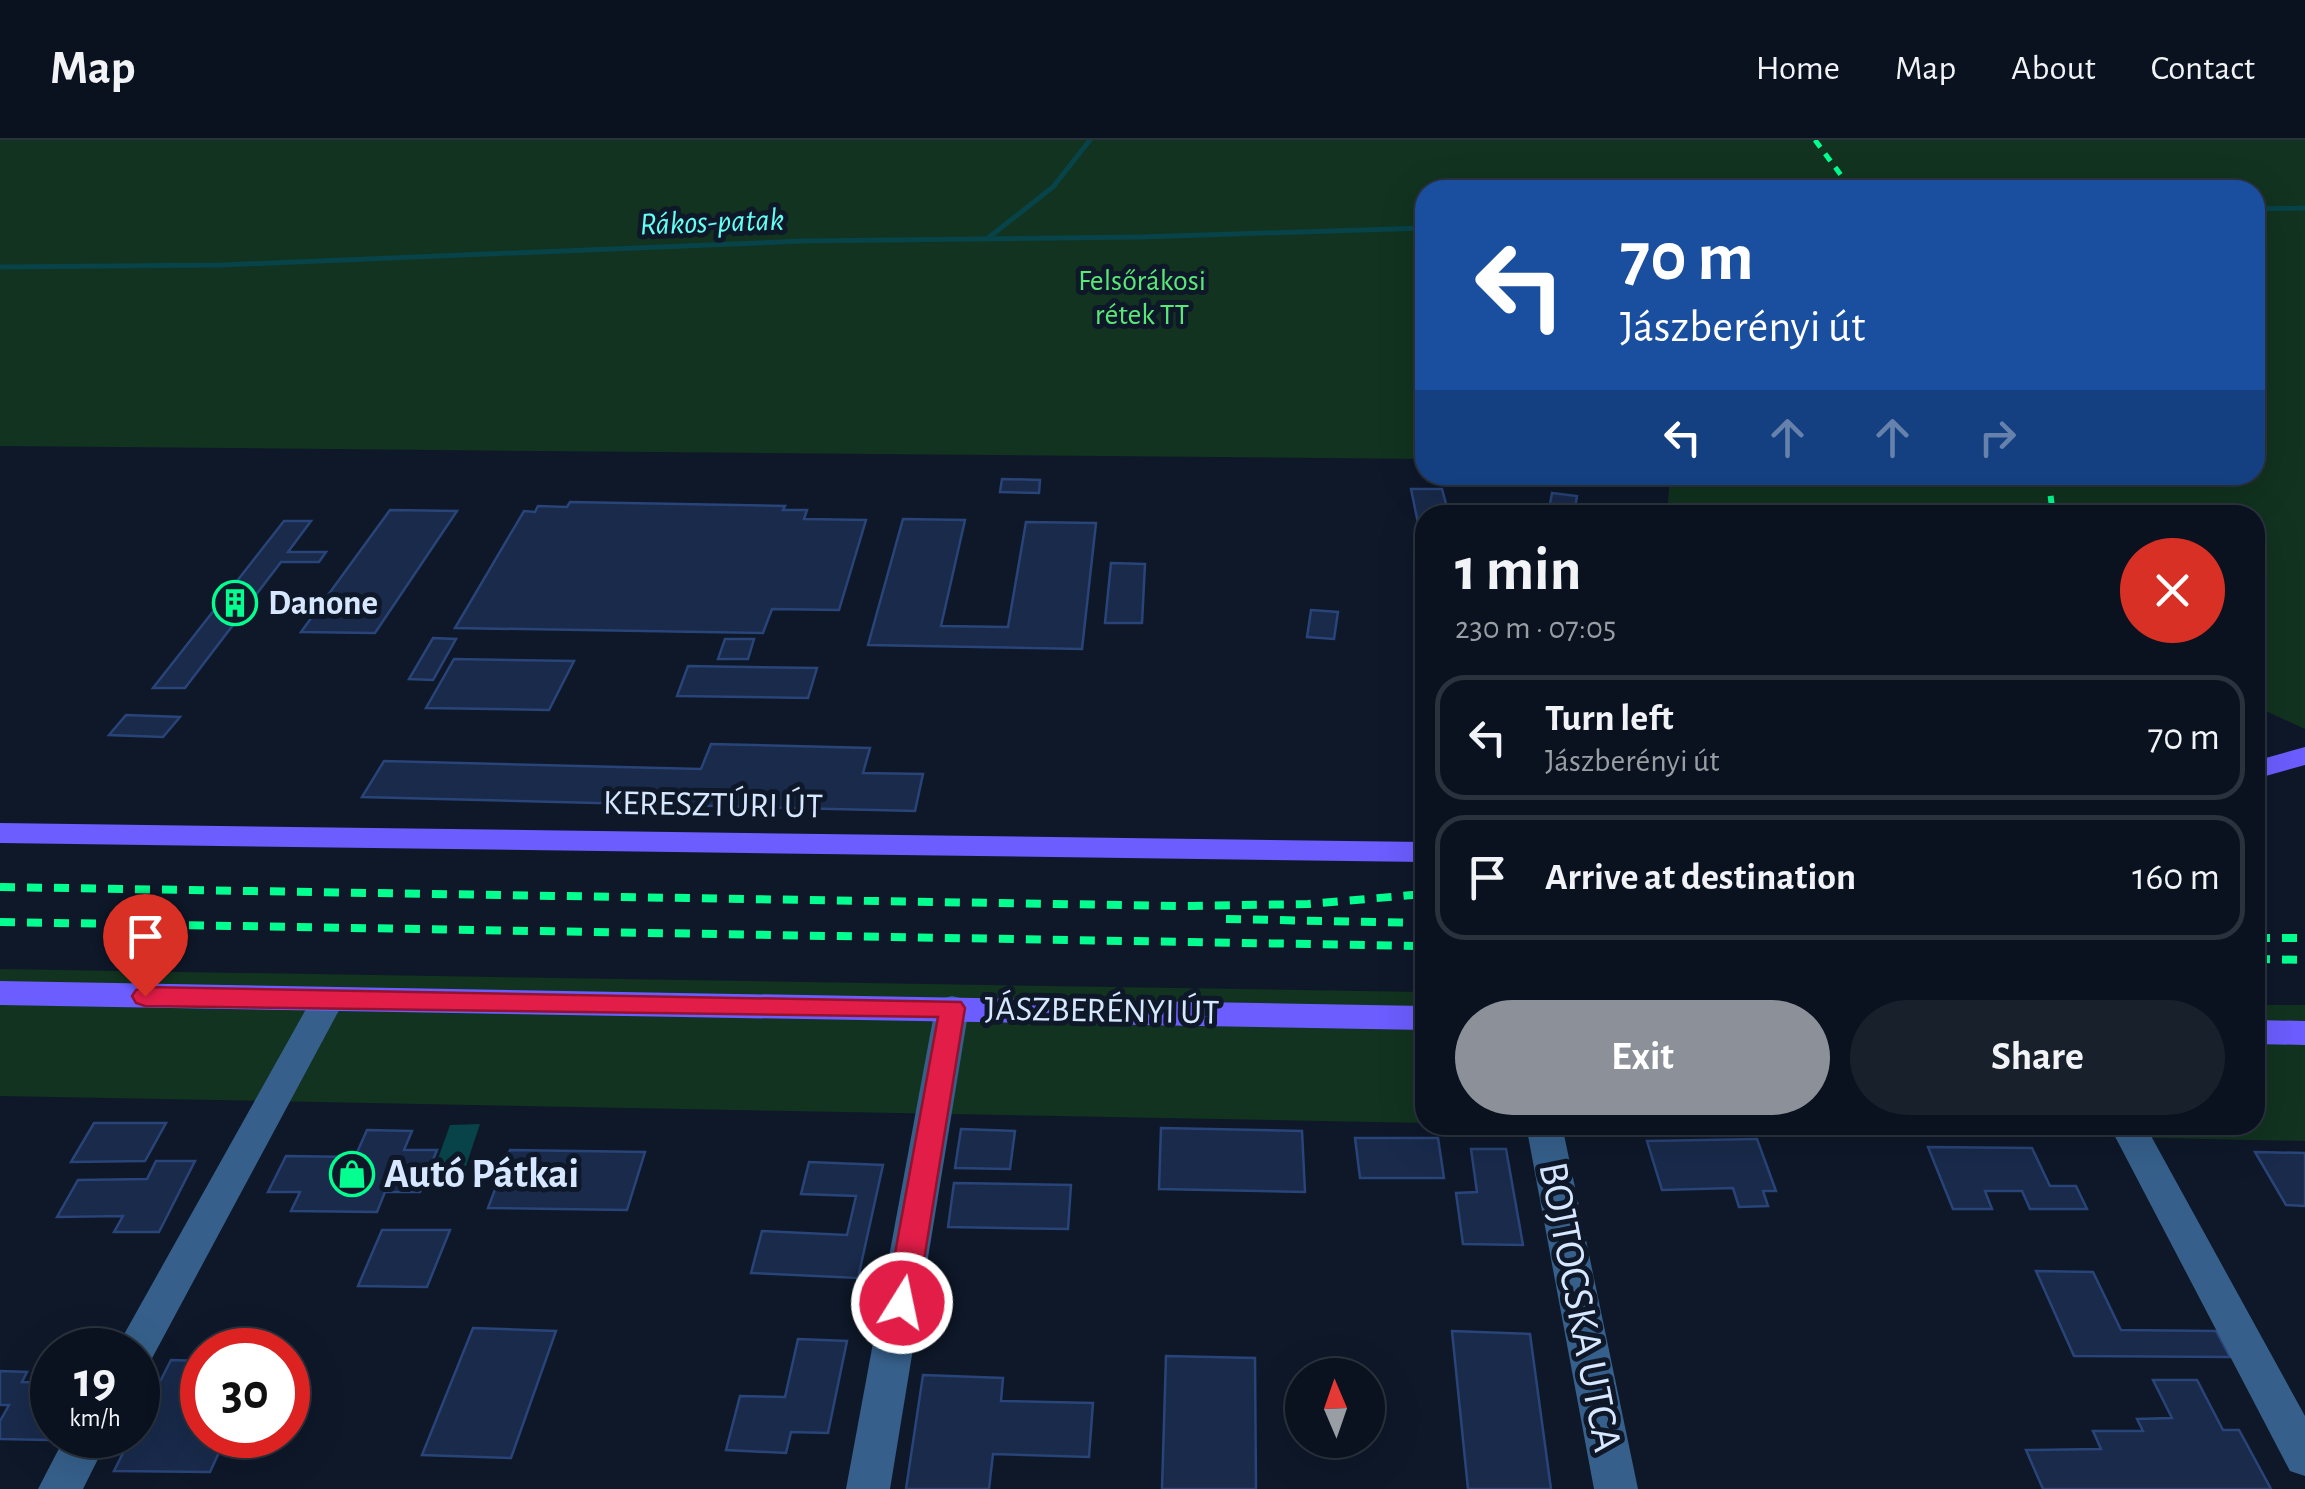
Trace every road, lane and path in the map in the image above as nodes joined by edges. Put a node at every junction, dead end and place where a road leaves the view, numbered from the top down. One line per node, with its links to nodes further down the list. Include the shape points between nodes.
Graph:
1 (2305, 756): 2 (main road)
2 (2265, 767)
3 (0, 832): 4 (main road, KERESZTÚRI ÚT)
4 (1415, 852)
5 (0, 993): 6 (main road, JÁSZBERÉNYI ÚT)
6 (327, 1000): 7 (main road, JÁSZBERÉNYI ÚT); 13 (street)
7 (952, 1008): 8 (main road, JÁSZBERÉNYI ÚT); 17 (street)
8 (1415, 1018)
9 (2265, 1032): 10 (main road)
10 (2305, 1033)
11 (1546, 1135): 18 (street, BOJTOCSKA UTCA)
12 (2133, 1135): 14 (street)
13 (148, 1328)
14 (2305, 1457)
15 (77, 1458): 16 (street)
16 (60, 1489)
17 (868, 1489)
18 (1616, 1489)

